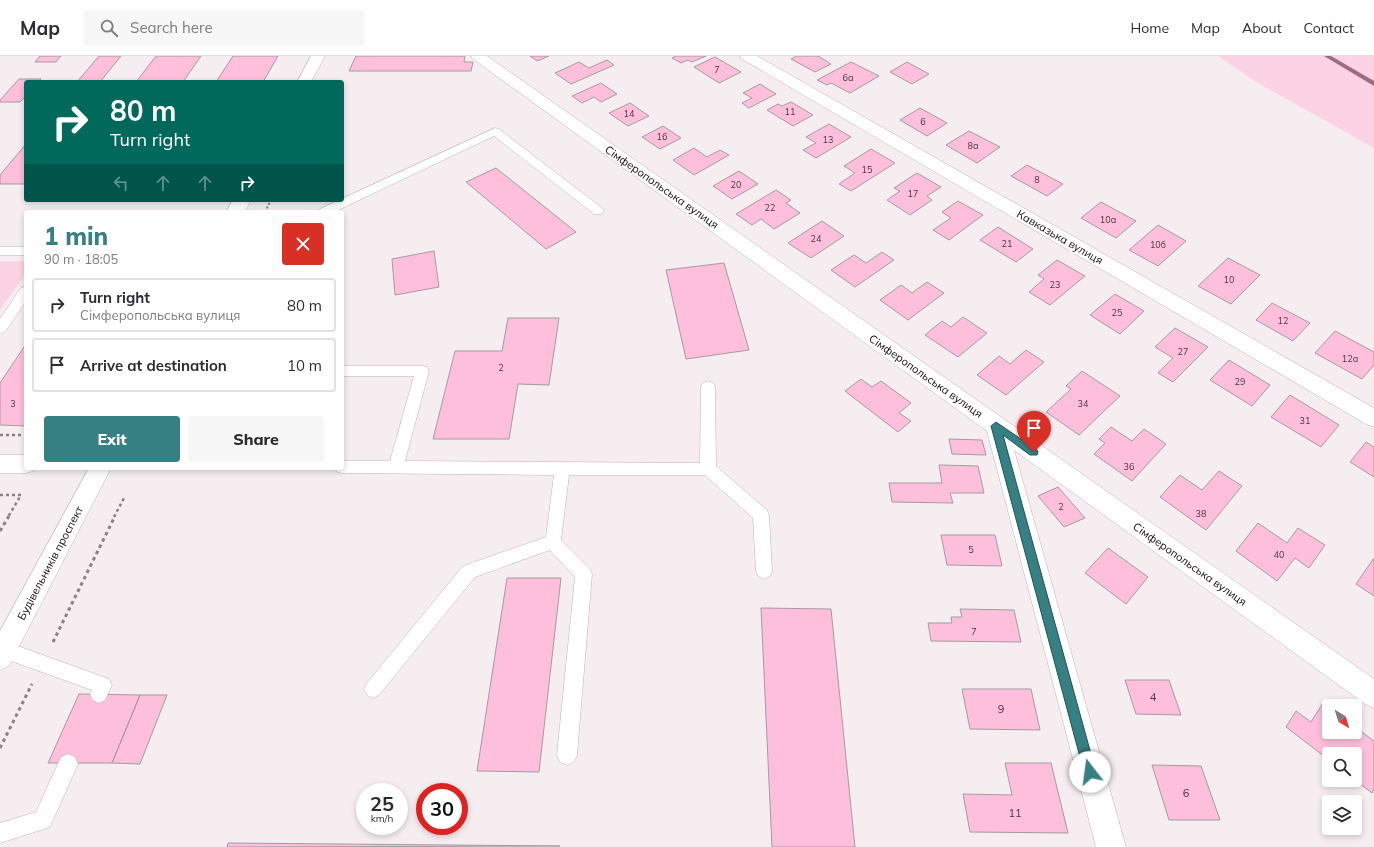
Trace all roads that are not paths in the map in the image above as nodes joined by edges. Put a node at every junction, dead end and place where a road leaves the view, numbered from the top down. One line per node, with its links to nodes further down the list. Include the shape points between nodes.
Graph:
1 (318, 56): 4 (street)
2 (478, 56): 14 (street, Сімферопольська вулиця)
3 (747, 56): 13 (street, Кавказька вулиця)
4 (305, 80)
5 (328, 210): 6 (lane, via 495,130)
6 (598, 211)
7 (0, 251): 8 (lane)
8 (24, 251)
9 (24, 294): 10 (lane)
10 (0, 328)
11 (344, 371): 18 (lane, via 422,371)
12 (708, 387): 21 (lane)
13 (1374, 418)
14 (996, 426): 27 (street, Сімферопольська вулиця); 31 (street)
15 (0, 464): 16 (street)
16 (24, 464)
17 (344, 467): 18 (lane)
18 (396, 467): 19 (lane)
19 (562, 469): 21 (lane); 22 (lane)
20 (99, 470): 24 (street, Будівельників проспект)
21 (708, 470): 23 (lane, via 761,515)
22 (553, 542): 25 (lane, via 469,571); 28 (lane, via 584,574)
23 (764, 571)
24 (2, 654): 26 (lane, via 42,664 103,685)
25 (374, 688)
26 (99, 694)
27 (1374, 695)
28 (567, 755)
29 (68, 764): 30 (lane, via 43,820)
30 (0, 833)
31 (1111, 847)

